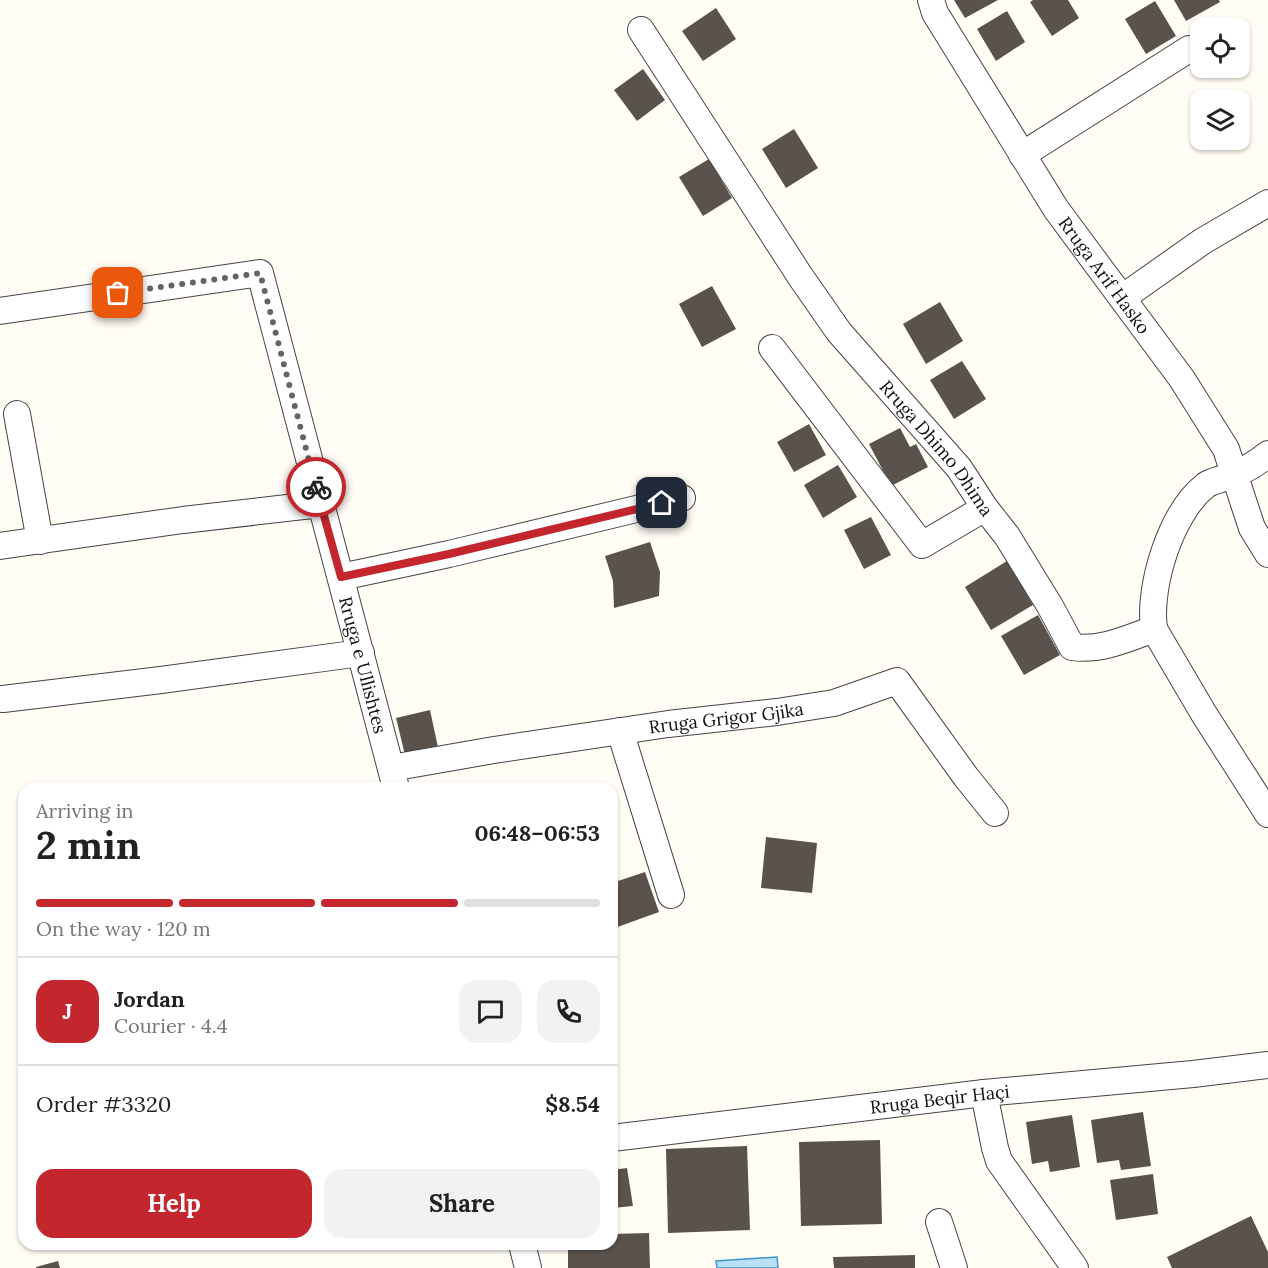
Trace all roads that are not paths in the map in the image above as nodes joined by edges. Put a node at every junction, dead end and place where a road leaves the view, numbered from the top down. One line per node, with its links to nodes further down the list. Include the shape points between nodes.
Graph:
1 (932, 0): 4 (street, Rruga Arif Hasko, via 935,13)
2 (641, 30): 14 (street, Rruga Dhimo Dhima, via 839,332 959,468)
3 (1189, 49): 4 (street)
4 (1022, 155): 6 (street, Rruga Arif Hasko, via 1056,209)
5 (1268, 203): 6 (street, via 1203,241)
6 (1122, 298): 11 (street, Rruga Arif Hasko, via 1182,379 1226,449)
7 (0, 310): 13 (street, Rruga e Ullishtes, via 260,273)
8 (772, 348): 14 (street, via 922,545)
9 (17, 414): 15 (street)
10 (1268, 454): 11 (street)
11 (1233, 475): 17 (street, Rruga Arif Hasko, via 1252,528); 19 (street, via 1207,484 1185,510 1162,557 1154,592)
12 (682, 498): 18 (street)
13 (321, 504): 15 (street); 18 (street, Rruga e Ullishtes)
14 (985, 508): 19 (street, Rruga Dhimo Dhima, via 1032,576 1072,647 1106,646)
15 (40, 540): 16 (street)
16 (0, 546)
17 (1268, 554)
18 (341, 577): 20 (street, Rruga e Ullishtes)
19 (1154, 629): 25 (street)
20 (361, 653): 21 (street); 23 (street, Rruga e Ullishtes)
21 (3, 699)
22 (620, 731): 23 (street, Rruga Grigor Gjika, via 483,752); 24 (street, Rruga Grigor Gjika, via 834,703 897,681); 26 (street)
23 (393, 778)
24 (995, 813)
25 (1268, 814)
26 (671, 895)
27 (1268, 1065): 28 (street, Rruga Beqir Haçi)
28 (984, 1093): 29 (street, Rruga Beqir Haçi); 34 (street, via 999,1161)
29 (618, 1136)
30 (939, 1222): 33 (street)
31 (524, 1250): 32 (street)
32 (528, 1268)
33 (954, 1268)
34 (1075, 1268)

